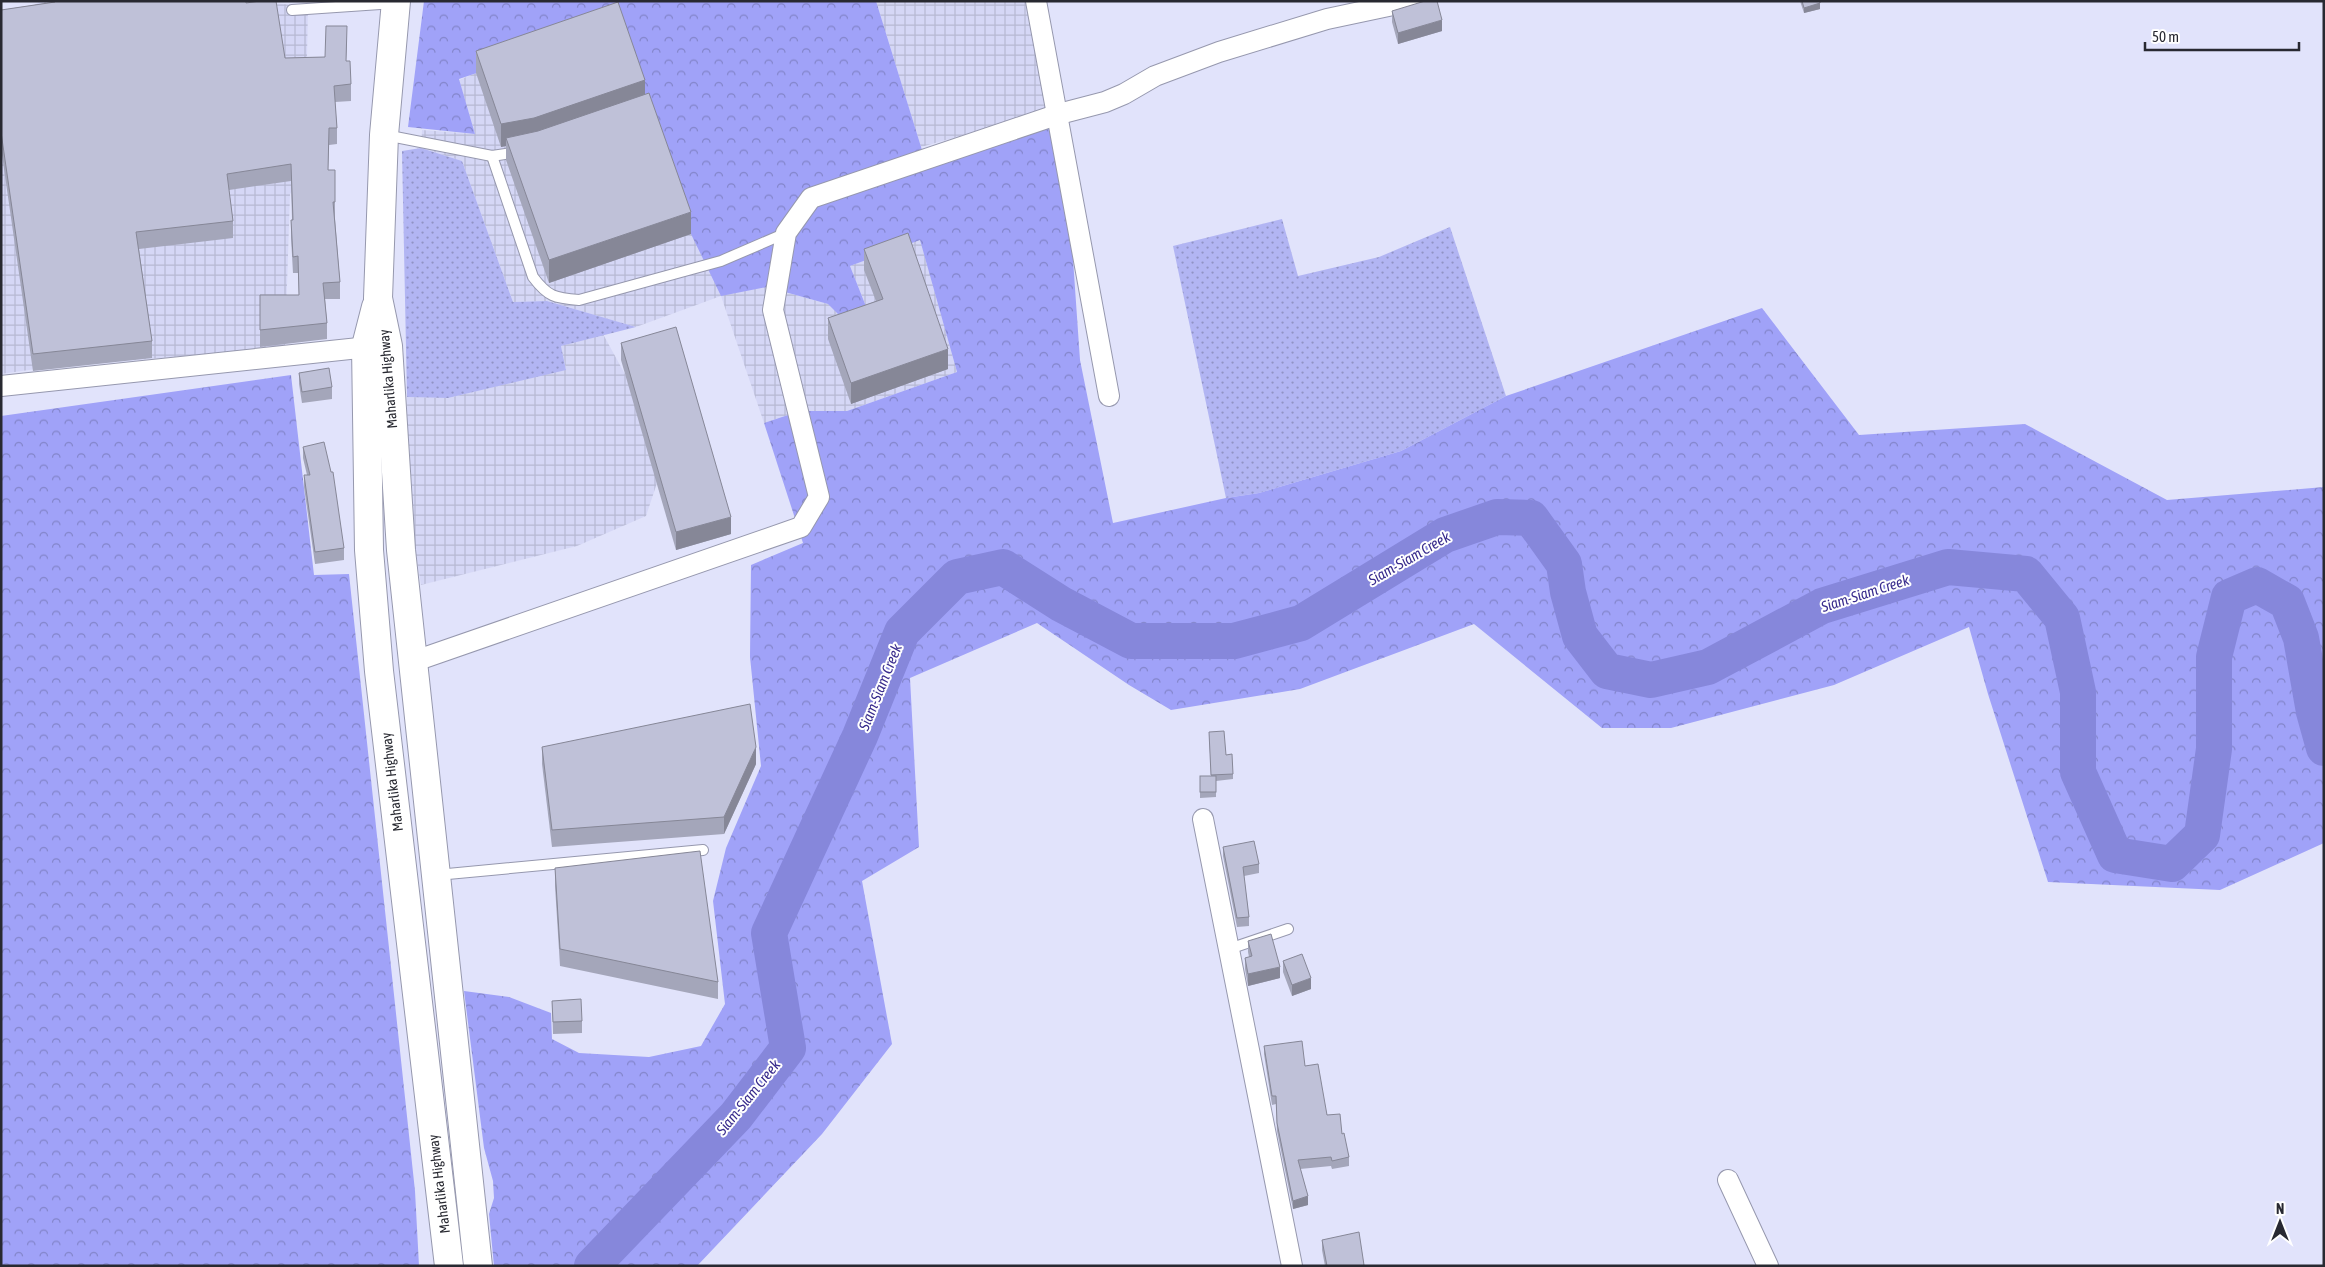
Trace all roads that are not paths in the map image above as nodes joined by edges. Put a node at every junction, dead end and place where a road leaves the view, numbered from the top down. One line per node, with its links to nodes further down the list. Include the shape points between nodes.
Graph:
1 (1036, 1): 5 (street)
2 (1412, 1): 5 (street, via 1328,19 1218,52 1155,76 1105,102)
3 (396, 2): 4 (lane); 6 (highway, Maharlika Highway)
4 (292, 10)
5 (1059, 114): 9 (street, via 811,198); 12 (street)
6 (384, 134): 8 (lane); 10 (highway, Maharlika Highway)
7 (528, 149): 8 (lane)
8 (492, 156): 9 (lane, via 533,277 544,291 556,298 579,300 721,261)
9 (786, 233): 13 (street, via 773,310 819,497 800,527)
10 (377, 346): 11 (street); 13 (highway, Maharlika Highway); 21 (highway, Maharlika Highway, via 369,550 379,672)
11 (1, 386)
12 (1109, 396)
13 (412, 662): 16 (highway, Maharlika Highway)
14 (1203, 819): 18 (street)
15 (703, 850): 16 (lane)
16 (436, 875): 20 (highway, Maharlika Highway)
17 (1288, 929): 18 (lane)
18 (1229, 949): 22 (street)
19 (1728, 1180): 23 (street)
20 (477, 1260)
21 (448, 1261)
22 (1292, 1266)
23 (1768, 1266)

